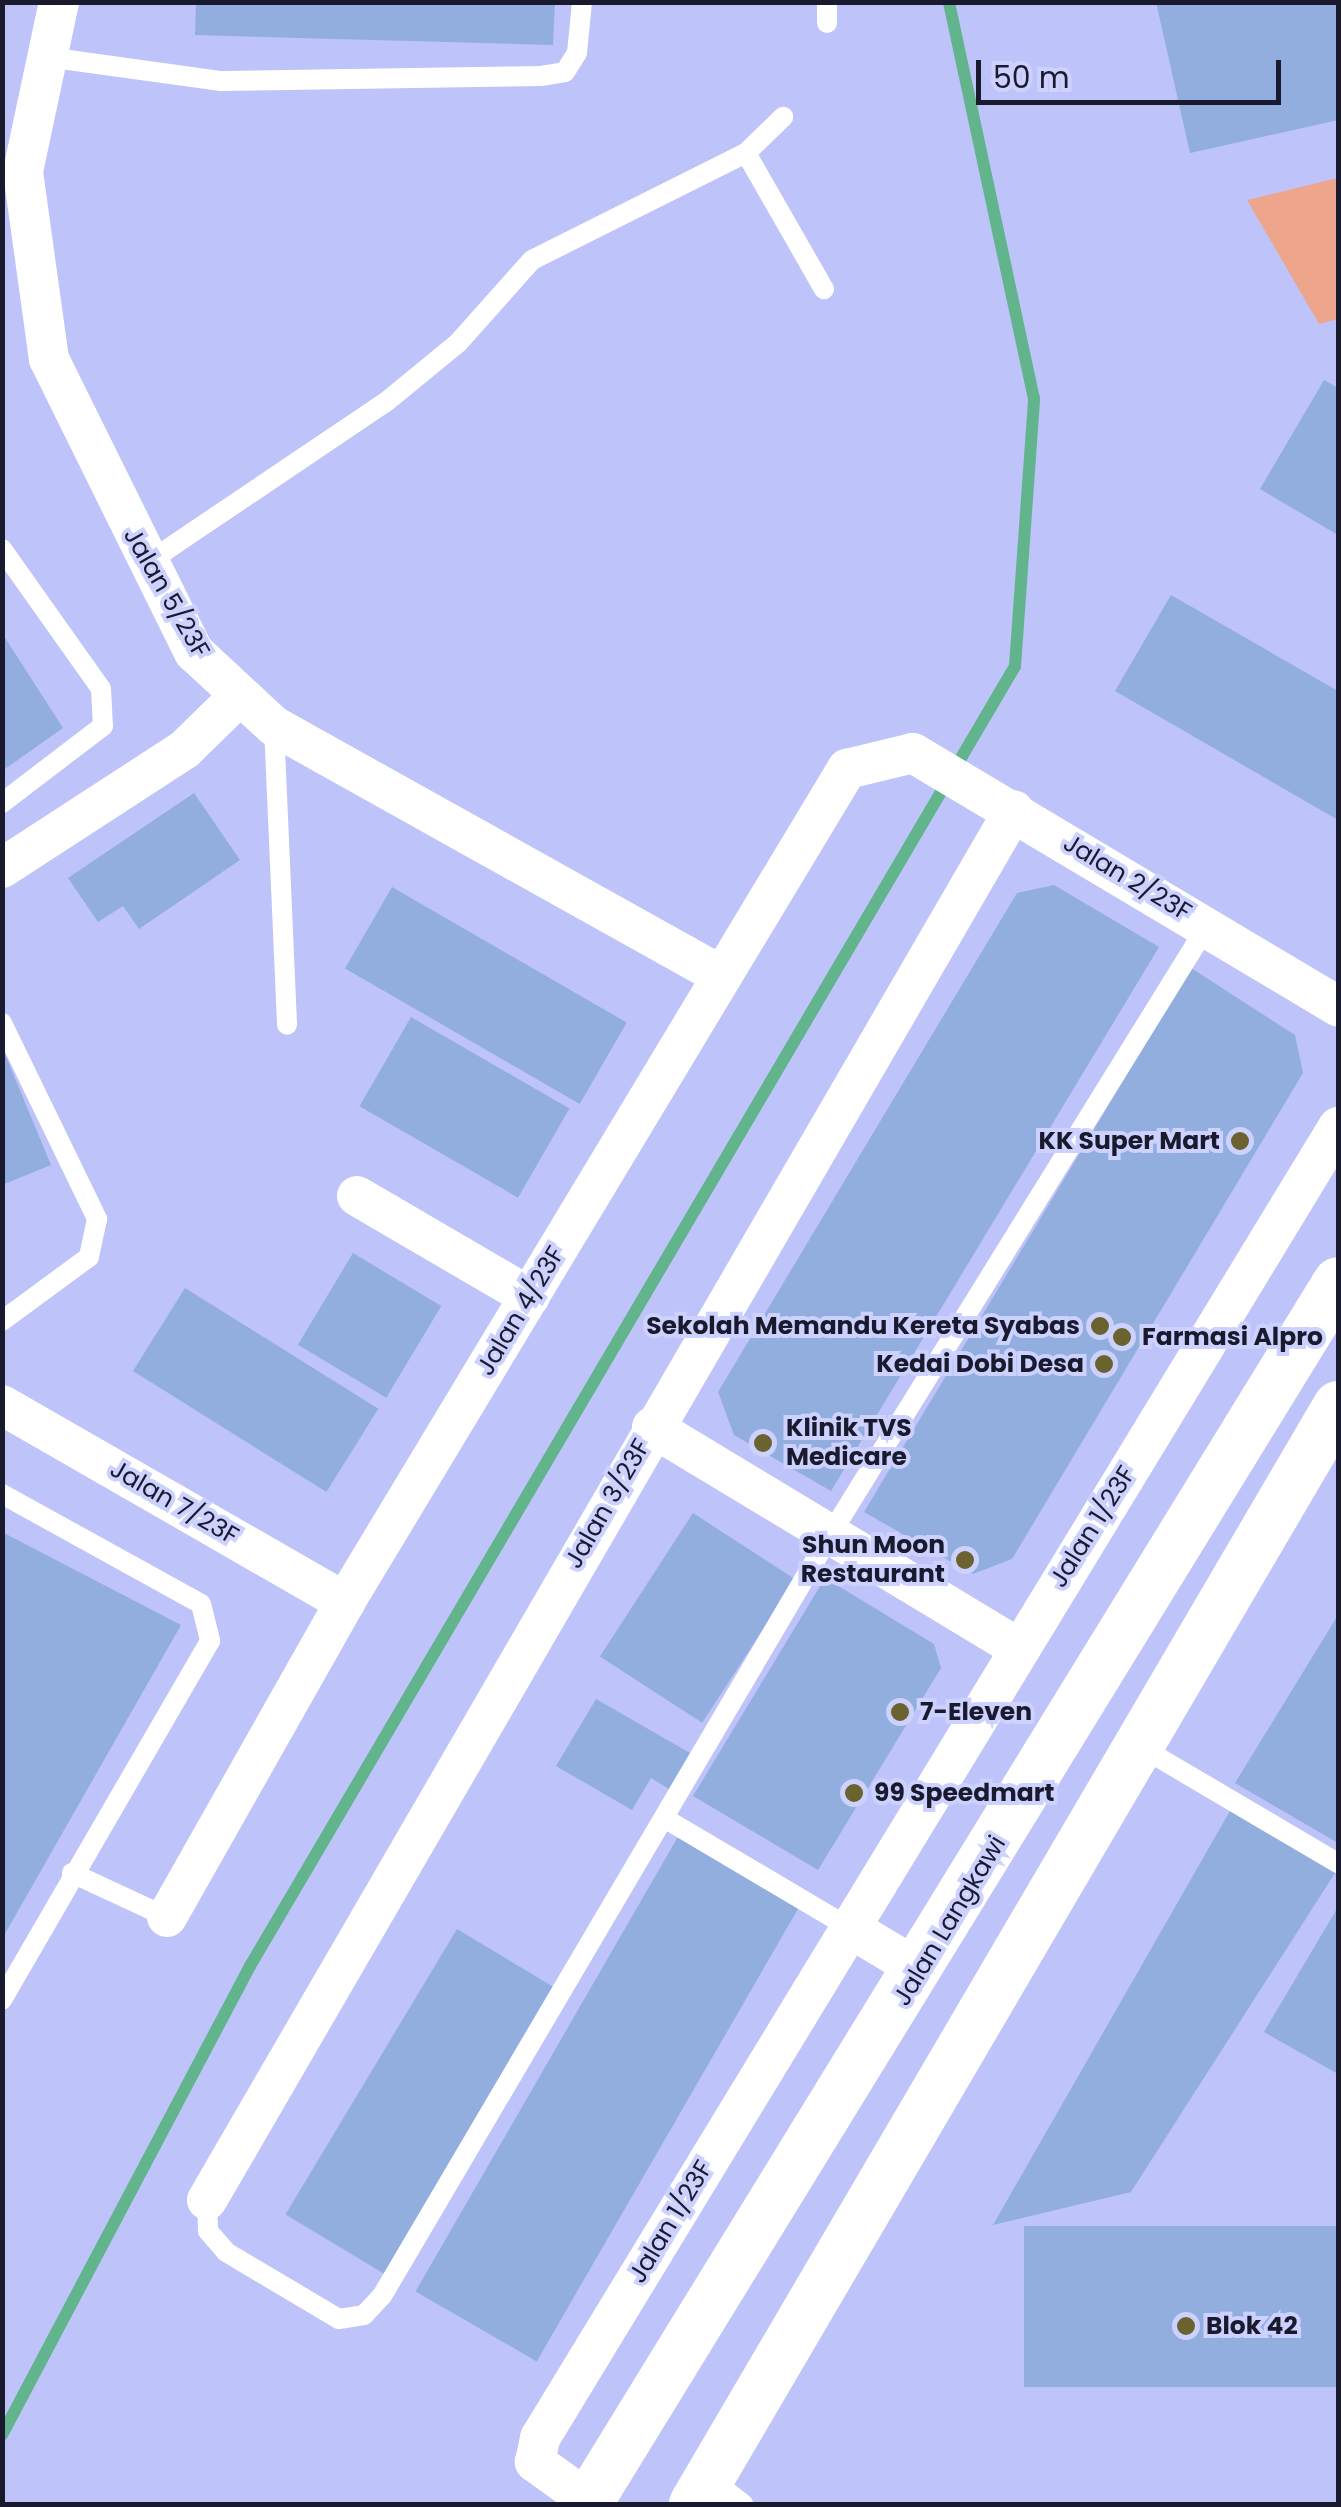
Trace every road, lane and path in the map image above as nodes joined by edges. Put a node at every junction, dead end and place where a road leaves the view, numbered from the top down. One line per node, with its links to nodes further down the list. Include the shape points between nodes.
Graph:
1 (60, 2): 3 (street, Jalan 5/23F)
2 (582, 2): 3 (lane, via 577,52 566,72 542,76 221,81)
3 (48, 57): 8 (street, Jalan 5/23F, via 23,172 49,358)
4 (783, 117): 5 (lane)
5 (746, 153): 6 (lane); 8 (lane, via 532,260 458,343 386,402)
6 (824, 289)
7 (2, 549): 13 (lane, via 101,689 104,726)
8 (145, 564): 9 (street, Jalan 5/23F, via 194,652)
9 (236, 698): 10 (street, Jalan 5/23F); 14 (street, via 185,749)
10 (274, 726): 16 (street, Jalan 5/23F); 19 (lane)
11 (913, 753): 12 (street, Jalan 2/23F); 16 (street, Jalan 4/23F, via 846,768)
12 (1002, 802): 15 (street, Jalan 2/23F); 27 (street, Jalan 3/23F)
13 (2, 803)
14 (2, 868)
15 (1207, 926): 17 (street, Jalan 2/23F); 30 (lane)
16 (720, 976): 23 (street, Jalan 4/23F)
17 (1338, 1006)
18 (2, 1023): 24 (lane, via 97,1220 89,1257)
19 (287, 1025)
20 (1338, 1128): 32 (street, Jalan 1/23F)
21 (357, 1196): 23 (street)
22 (1338, 1282): 39 (street, Jalan Langkawi)
23 (530, 1297): 31 (street, Jalan 4/23F)
24 (2, 1321)
25 (2, 1405): 31 (street, Jalan 7/23F)
26 (1338, 1406): 28 (street)
27 (652, 1427): 30 (street); 41 (street, Jalan 3/23F)
28 (1325, 1459): 33 (street)
29 (2, 1494): 36 (lane, via 201,1604 210,1641)
30 (830, 1535): 32 (street); 34 (lane)
31 (345, 1602): 37 (street, Jalan 4/23F)
32 (1018, 1648): 38 (street, Jalan 1/23F)
33 (1140, 1746): 35 (lane); 42 (street)
34 (664, 1818): 38 (lane); 41 (lane, via 364,2315 339,2319 226,2252 208,2231)
35 (1338, 1863)
36 (72, 1873): 37 (lane); 40 (lane)
37 (168, 1917)
38 (848, 1926): 39 (street); 43 (street, Jalan 1/23F, via 540,2438 536,2462)
39 (920, 1970): 43 (street, Jalan Langkawi)
40 (2, 2000)
41 (207, 2200)
42 (715, 2496)
43 (588, 2503)

